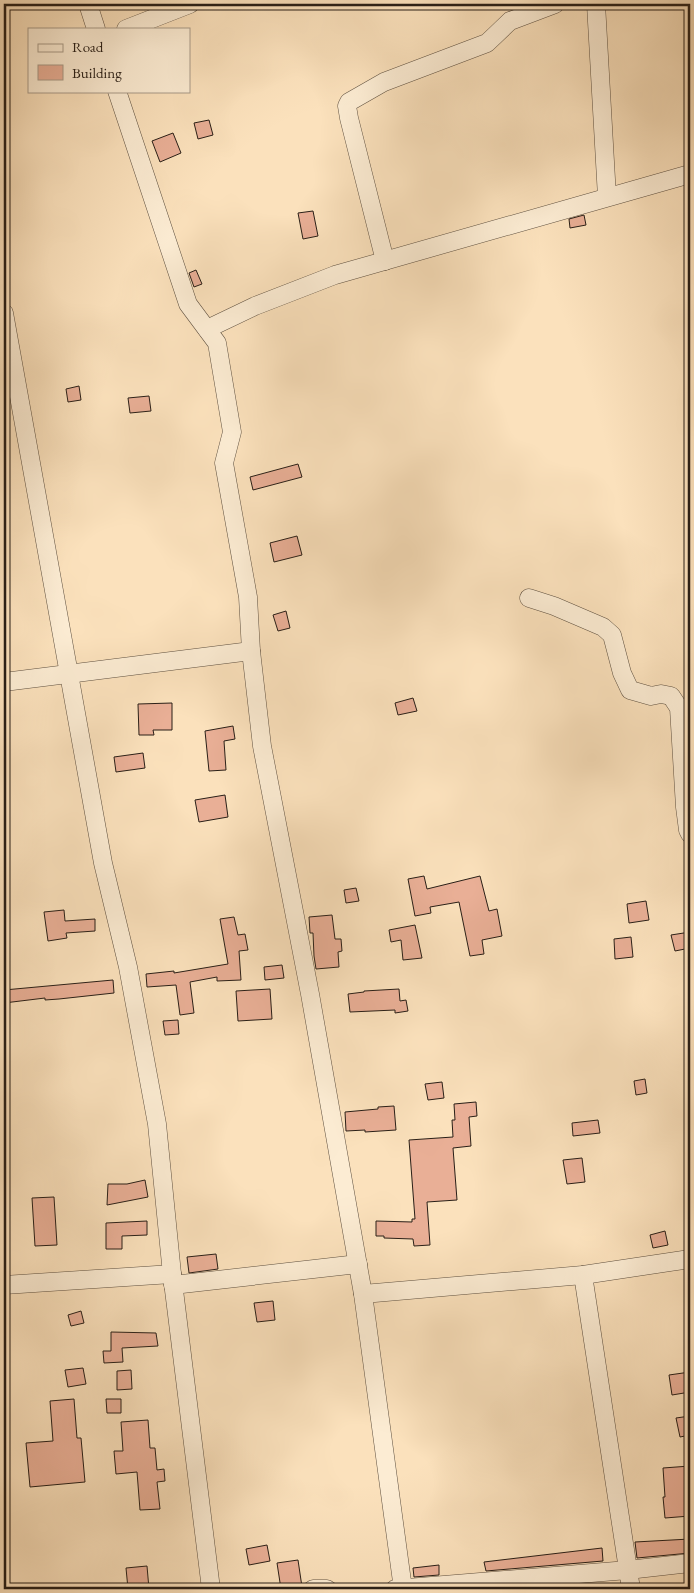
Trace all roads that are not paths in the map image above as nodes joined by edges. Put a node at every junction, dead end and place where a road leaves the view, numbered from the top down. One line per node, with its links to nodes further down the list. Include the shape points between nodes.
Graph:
1 (88, 4): 5 (street)
2 (190, 4): 6 (street)
3 (555, 4): 10 (street, via 510,21 486,44 384,82 349,102 349,118)
4 (599, 5): 9 (street)
5 (96, 28)
6 (129, 28)
7 (117, 92): 12 (street, via 188,304)
8 (690, 174): 9 (street)
9 (607, 198): 10 (street)
10 (385, 261): 12 (street, via 326,278)
11 (4, 313): 15 (street)
12 (207, 329): 14 (street, via 217,343 232,432 224,463 248,597)
13 (529, 598): 17 (street, via 583,617 612,635 630,690 652,696 672,696 679,708 685,808)
14 (251, 651): 15 (street); 19 (street, via 262,746)
15 (70, 675): 16 (street); 21 (street, via 103,863 128,967 157,1124)
16 (4, 682)
17 (690, 834)
18 (690, 1259): 20 (street)
19 (358, 1264): 21 (street); 23 (street)
20 (583, 1275): 23 (street); 25 (street)
21 (173, 1279): 22 (street); 26 (street)
22 (4, 1285)
23 (363, 1294): 30 (street)
24 (690, 1563): 25 (street)
25 (628, 1570): 30 (street); 31 (street)
26 (211, 1589)
27 (313, 1589): 28 (street)
28 (327, 1589)
29 (395, 1589): 30 (street)
30 (403, 1589)
31 (631, 1589)

